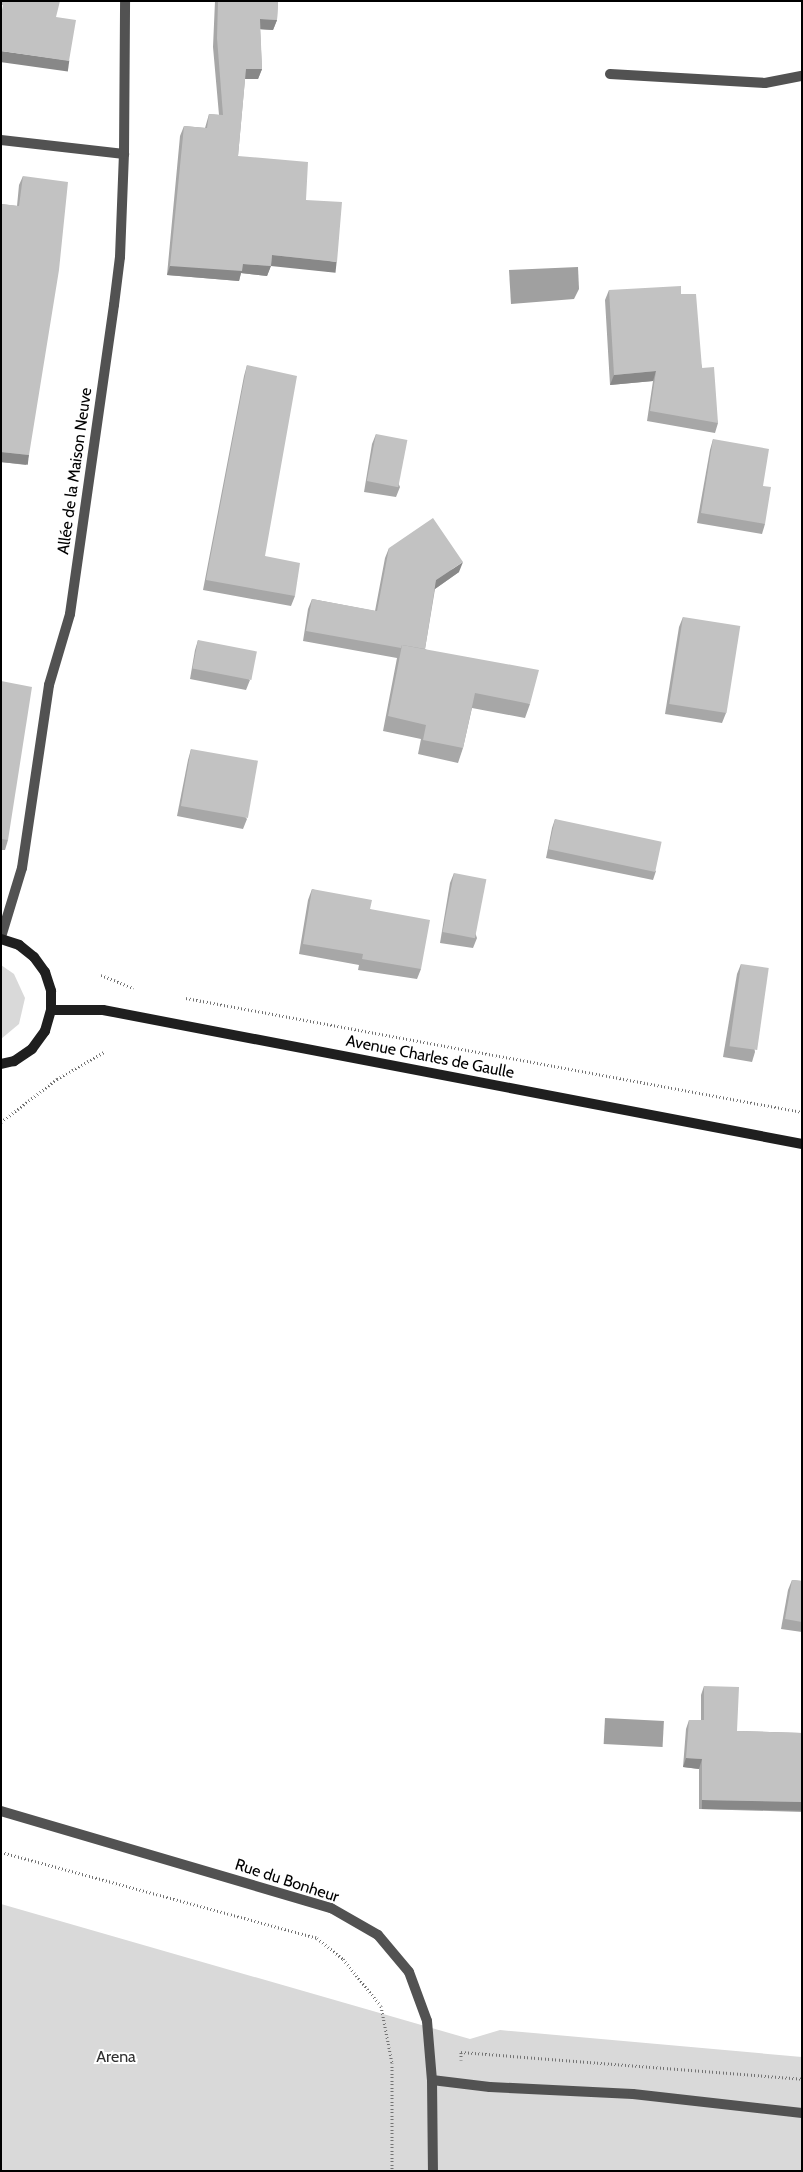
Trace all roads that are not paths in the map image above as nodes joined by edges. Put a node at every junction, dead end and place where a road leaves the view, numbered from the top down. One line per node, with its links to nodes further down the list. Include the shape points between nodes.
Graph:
1 (124, 1): 5 (street, Allée de la Maison Neuve)
2 (610, 74): 3 (street, via 765,83)
3 (802, 76)
4 (1, 140): 5 (street)
5 (124, 154): 6 (street, Allée de la Maison Neuve, via 120,257 70,614 49,685 22,868)
6 (1, 938): 7 (main road, via 19,945 45,972 51,991)
7 (51, 1010): 8 (main road, via 45,1031 32,1049 14,1061); 9 (main road, Avenue Charles de Gaulle, via 103,1010)
8 (1, 1064)
9 (802, 1144)
10 (1, 1811): 11 (street, Rue du Bonheur, via 331,1908 378,1935 409,1972 427,2021)
11 (432, 2080): 12 (street, via 490,2087 633,2094); 13 (street, Rue du Bonheur)
12 (802, 2114)
13 (433, 2171)

